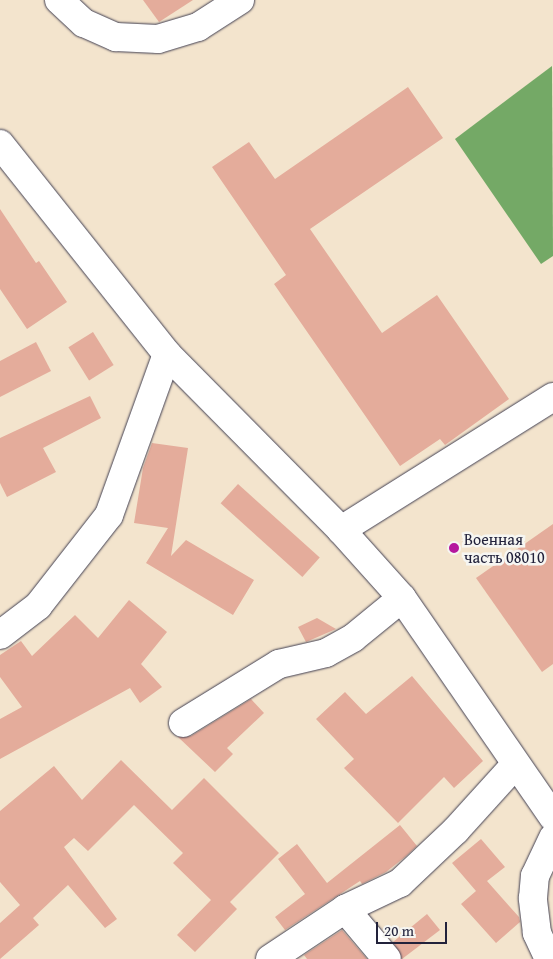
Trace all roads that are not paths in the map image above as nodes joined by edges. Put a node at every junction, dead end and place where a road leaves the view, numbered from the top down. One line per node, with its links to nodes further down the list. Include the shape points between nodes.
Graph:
1 (59, 0): 2 (street, via 84,23 116,37 158,38 198,27)
2 (240, 0)
3 (0, 144): 4 (street)
4 (167, 354): 6 (street); 8 (street, via 109,515 38,606)
5 (553, 397): 6 (street)
6 (341, 530): 7 (street)
7 (402, 598): 9 (street, via 354,638 326,653 279,664); 10 (street)
8 (0, 635)
9 (183, 722)
10 (515, 766): 11 (street); 13 (street, via 456,830 400,883)
11 (553, 817)
12 (553, 838): 16 (street, via 535,876 533,898 538,933)
13 (345, 910): 14 (street); 15 (street)
14 (270, 959)
15 (388, 959)
16 (549, 959)

